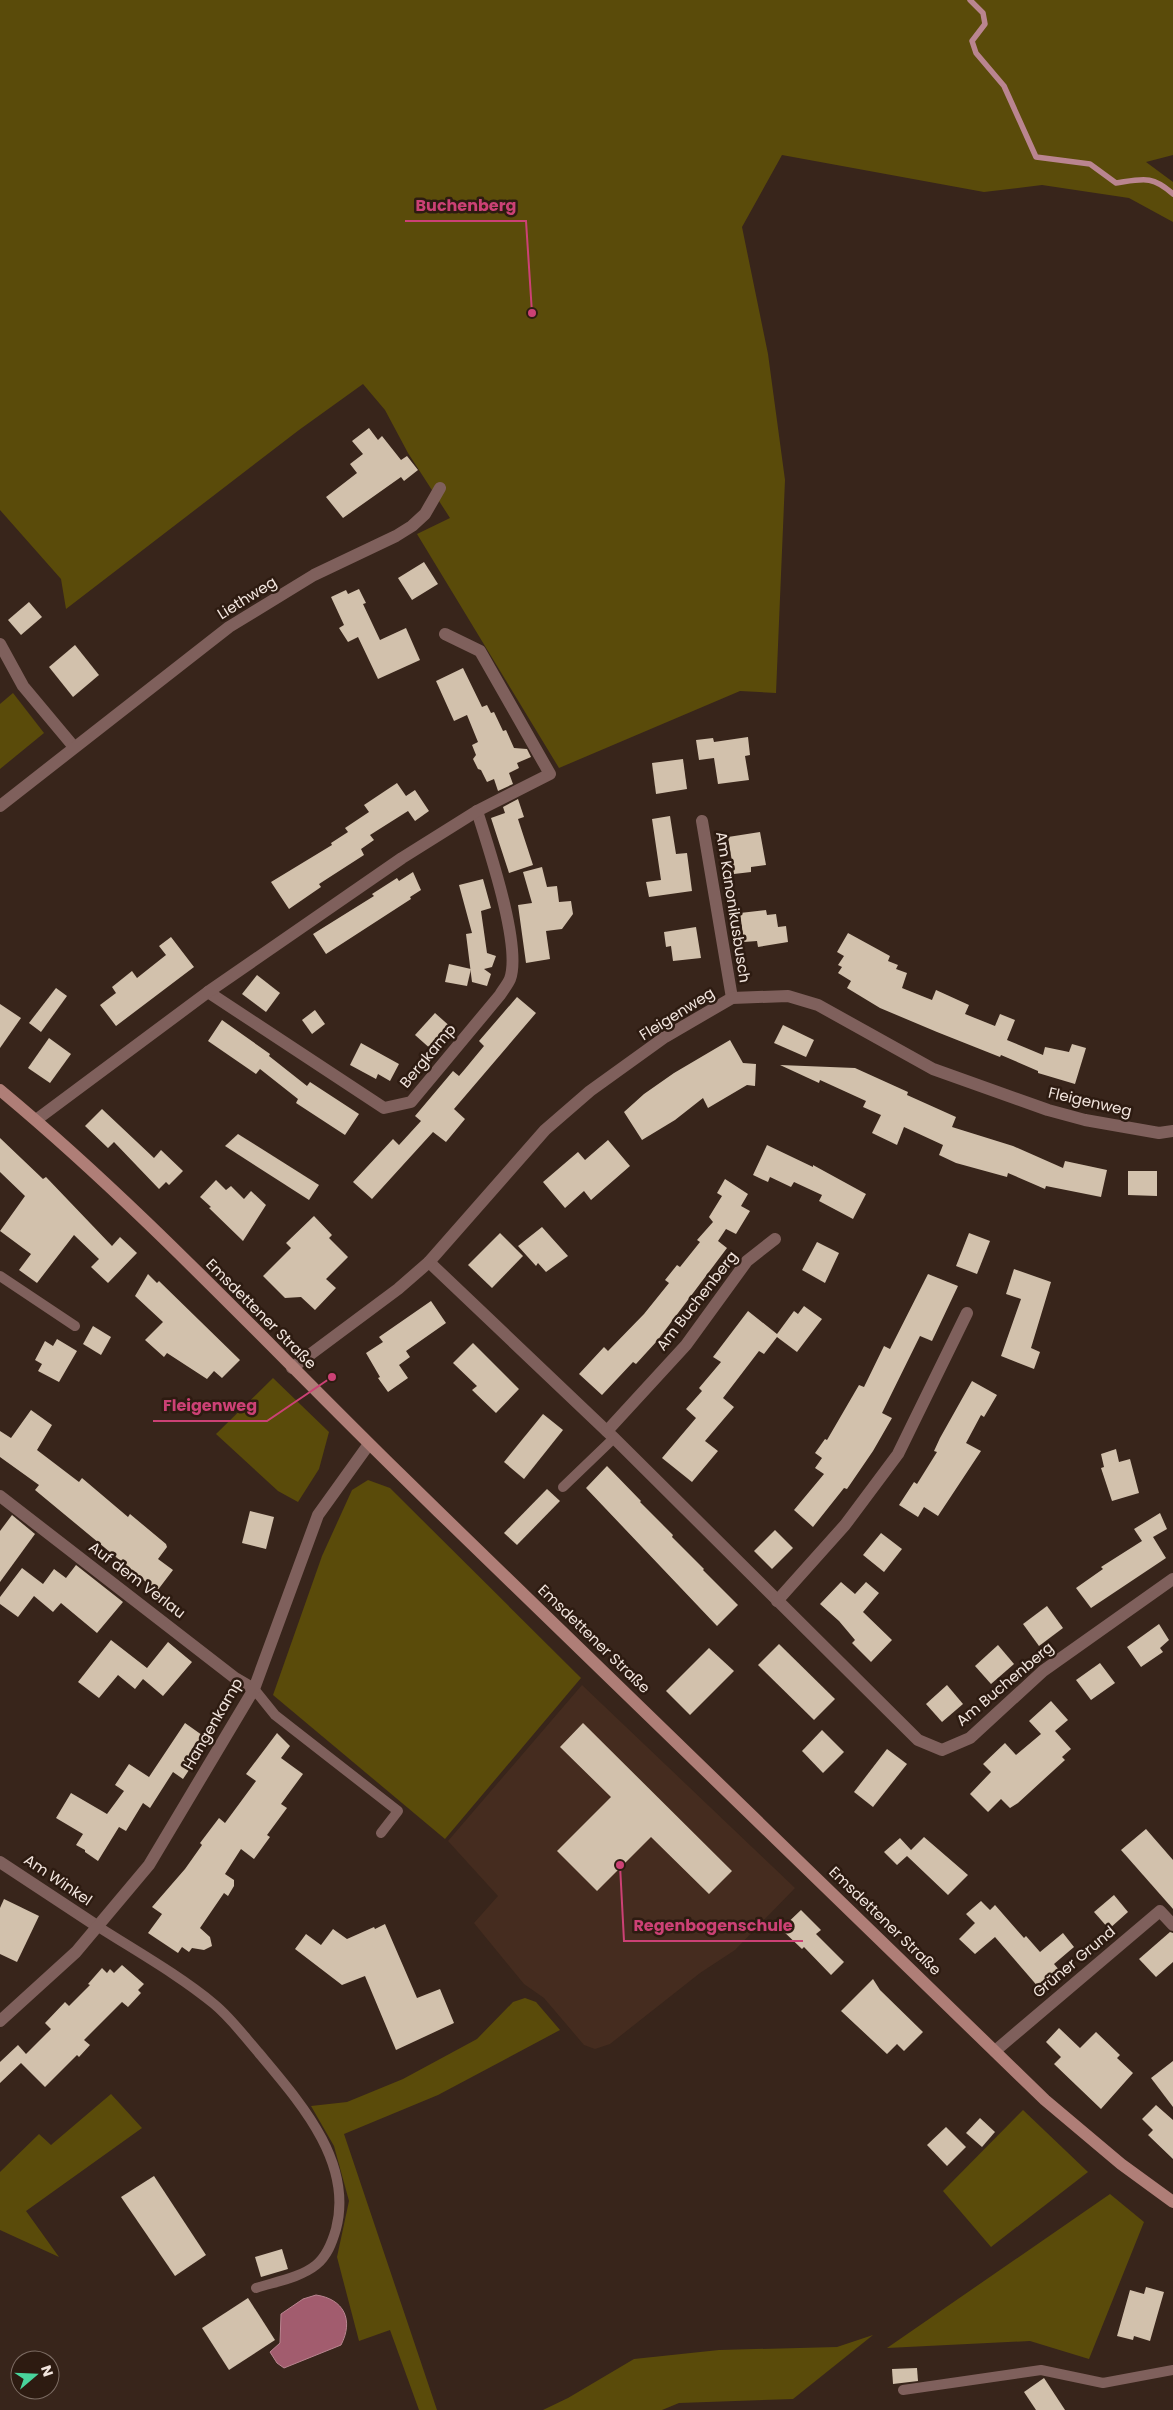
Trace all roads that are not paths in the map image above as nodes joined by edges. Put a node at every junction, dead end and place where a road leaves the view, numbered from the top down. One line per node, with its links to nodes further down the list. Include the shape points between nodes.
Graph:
1 (440, 488): 4 (street, Liethweg, via 425,514 412,526 314,575 229,627)
2 (446, 634): 6 (street, via 480,651 550,774)
3 (0, 644): 4 (street, via 23,686)
4 (74, 748): 5 (street, Liethweg)
5 (0, 806)
6 (477, 811): 8 (street); 8 (street, Bergkamp, via 506,914 512,959 510,979 411,1102 384,1108)
7 (702, 821): 9 (street, Am Kanonikusbusch)
8 (208, 992): 11 (street)
9 (732, 998): 12 (street, Fleigenweg, via 788,996 818,1006 933,1069 1048,1110 1160,1133); 14 (street, Fleigenweg, via 665,1037 590,1091 545,1130)
10 (0, 1090): 11 (main road, Emsdettener Straße)
11 (36, 1120): 18 (main road, Emsdettener Straße, via 173,1248)
12 (1173, 1130)
13 (775, 1239): 19 (street, Am Buchenberg, via 747,1261 686,1345)
14 (429, 1262): 18 (street, Fleigenweg); 19 (street, Am Buchenberg)
15 (0, 1276): 17 (lane)
16 (967, 1313): 24 (street, via 898,1454 845,1525)
17 (75, 1326)
18 (292, 1368): 20 (main road, Emsdettener Straße)
19 (610, 1434): 21 (lane); 24 (street, Am Buchenberg)
20 (369, 1444): 25 (street, Hangenkamp, via 318,1515); 31 (main road, Emsdettener Straße)
21 (563, 1487)
22 (0, 1496): 25 (street, Auf dem Verlau, via 235,1678)
23 (1173, 1579): 24 (street, Am Buchenberg, via 1043,1671 970,1738 942,1750 918,1740)
24 (777, 1601)
25 (254, 1689): 26 (lane, via 275,1714 398,1811); 29 (street, Hangenkamp, via 149,1865)
26 (381, 1833)
27 (0, 1862): 29 (street, Am Winkel)
28 (1173, 1925): 31 (street, Grüner Grund, via 1160,1910)
29 (97, 1926): 30 (street, Hangenkamp, via 76,1952); 33 (lane, via 215,2004 297,2101 319,2133 339,2195 339,2218 326,2254 315,2266)
30 (0, 2021)
31 (995, 2051): 32 (main road, Emsdettener Straße, via 1045,2100 1113,2158)
32 (1173, 2202)
33 (256, 2288)
34 (1173, 2370): 35 (lane, via 1103,2383 1041,2370)
35 (903, 2390)

